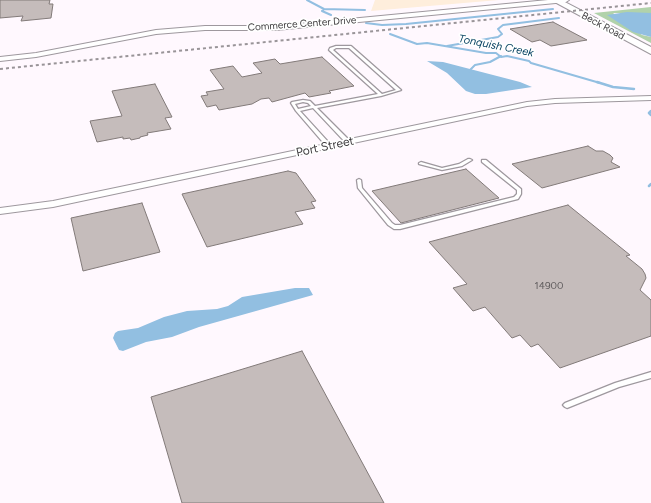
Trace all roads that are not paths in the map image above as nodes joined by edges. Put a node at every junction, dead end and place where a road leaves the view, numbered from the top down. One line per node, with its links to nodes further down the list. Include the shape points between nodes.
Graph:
1 (528, 0): 3 (street, Commerce Center Drive)
2 (560, 0): 3 (street, Commerce Center Drive); 4 (main road, Beck Road)
3 (369, 18): 5 (street, Commerce Center Drive, via 275,24 203,25 148,30 45,49); 6 (street, Commerce Center Drive, via 276,28 205,28 156,32 36,55)
4 (651, 51)
5 (0, 54)
6 (0, 59)
7 (381, 95): 7 (lane, via 330,50 330,49 350,47 400,90); 9 (lane)
8 (651, 98): 11 (street, Port Street, via 527,104)
9 (314, 107): 10 (lane); 10 (lane, via 309,102 298,102 293,104); 11 (lane)
10 (297, 110): 12 (lane)
11 (348, 142): 12 (street, Port Street)
12 (329, 146): 17 (street, Port Street, via 53,204)
13 (470, 160): 15 (lane, via 442,169)
14 (484, 161): 16 (lane, via 519,190 516,198 400,227 390,224 360,188)
15 (421, 163)
16 (359, 180)
17 (0, 211)
18 (651, 375): 19 (lane, via 616,385)
19 (567, 405)

